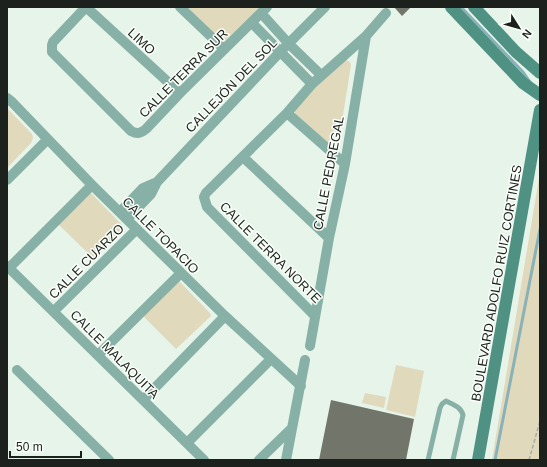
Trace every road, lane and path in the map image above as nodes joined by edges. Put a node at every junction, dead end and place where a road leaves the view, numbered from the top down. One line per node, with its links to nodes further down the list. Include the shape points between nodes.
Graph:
1 (86, 7): 16 (street, LIMO); 16 (street, CALLE TERRA SUR, via 53,42 52,52 131,131 142,132)
2 (180, 7): 11 (street)
3 (325, 7): 10 (street, CALLEJÓN DEL SOL)
4 (451, 7): 17 (main road, via 524,83)
5 (474, 7): 13 (main road, via 516,52)
6 (264, 10): 8 (street, CALLE TERRA SUR); 10 (street, CALLE TERRA SUR)
7 (386, 13): 9 (street, CALLE TERRA NORTE)
8 (252, 23): 11 (street, CALLE TERRA SUR); 12 (street)
9 (366, 36): 14 (street, CALLE TERRA NORTE); 23 (street, CALLE PEDREGAL)
10 (289, 44): 12 (street, CALLEJÓN DEL SOL); 14 (street)
11 (224, 49): 16 (street, CALLE TERRA SUR)
12 (280, 52): 15 (street); 25 (street, CALLEJÓN DEL SOL)
13 (540, 73)
14 (321, 75): 15 (street, CALLE TERRA NORTE)
15 (312, 84): 20 (street, CALLE TERRA NORTE)
16 (180, 93)
17 (540, 95)
18 (7, 98): 21 (street, CALLE TOPACIO)
19 (540, 110): 52 (main road, BOULEVARD ADOLFO RUIZ CORTINES)
20 (286, 113): 22 (street, CALLE TERRA NORTE); 23 (street)
21 (47, 140): 24 (street); 26 (street, CALLE TOPACIO)
22 (243, 157): 30 (street); 35 (street, CALLE TERRA NORTE, via 206,193 205,204)
23 (345, 164): 30 (street, CALLE PEDREGAL)
24 (7, 180)
25 (157, 182): 27 (street, CALLEJÓN DEL SOL, via 143,188); 28 (street, CALLEJÓN DEL SOL, via 151,194)
26 (92, 185): 27 (street, CALLE TOPACIO); 31 (street)
27 (120, 212): 28 (street, CALLE TOPACIO)
28 (127, 219): 29 (street, CALLE TOPACIO)
29 (137, 228): 32 (street, CALLE TOPACIO); 33 (street, CALLE CUARZO)
30 (329, 238): 35 (street, CALLE PEDREGAL)
31 (8, 267): 33 (street, CALLE MALAQUITA)
32 (181, 272): 34 (street, CALLE TOPACIO); 37 (street)
33 (54, 311): 37 (street, CALLE MALAQUITA)
34 (225, 316): 38 (street, CALLE TOPACIO); 42 (street)
35 (315, 316): 36 (street, CALLE PEDREGAL)
36 (310, 346)
37 (98, 355): 42 (street, CALLE MALAQUITA)
38 (271, 359): 41 (street, CALLE TOPACIO); 45 (street)
39 (306, 360): 41 (street)
40 (17, 370): 46 (street)
41 (301, 386): 44 (street)
42 (143, 400): 45 (street, CALLE MALAQUITA)
43 (540, 421): 53 (path)
44 (292, 428): 48 (street); 49 (street)
45 (187, 443): 47 (street, CALLE MALAQUITA)
46 (109, 460)
47 (204, 460)
48 (259, 460)
49 (286, 460)
50 (428, 460): 51 (lane, via 440,408 446,402 459,407 463,415)
51 (453, 460)
52 (478, 460)
53 (529, 460)

